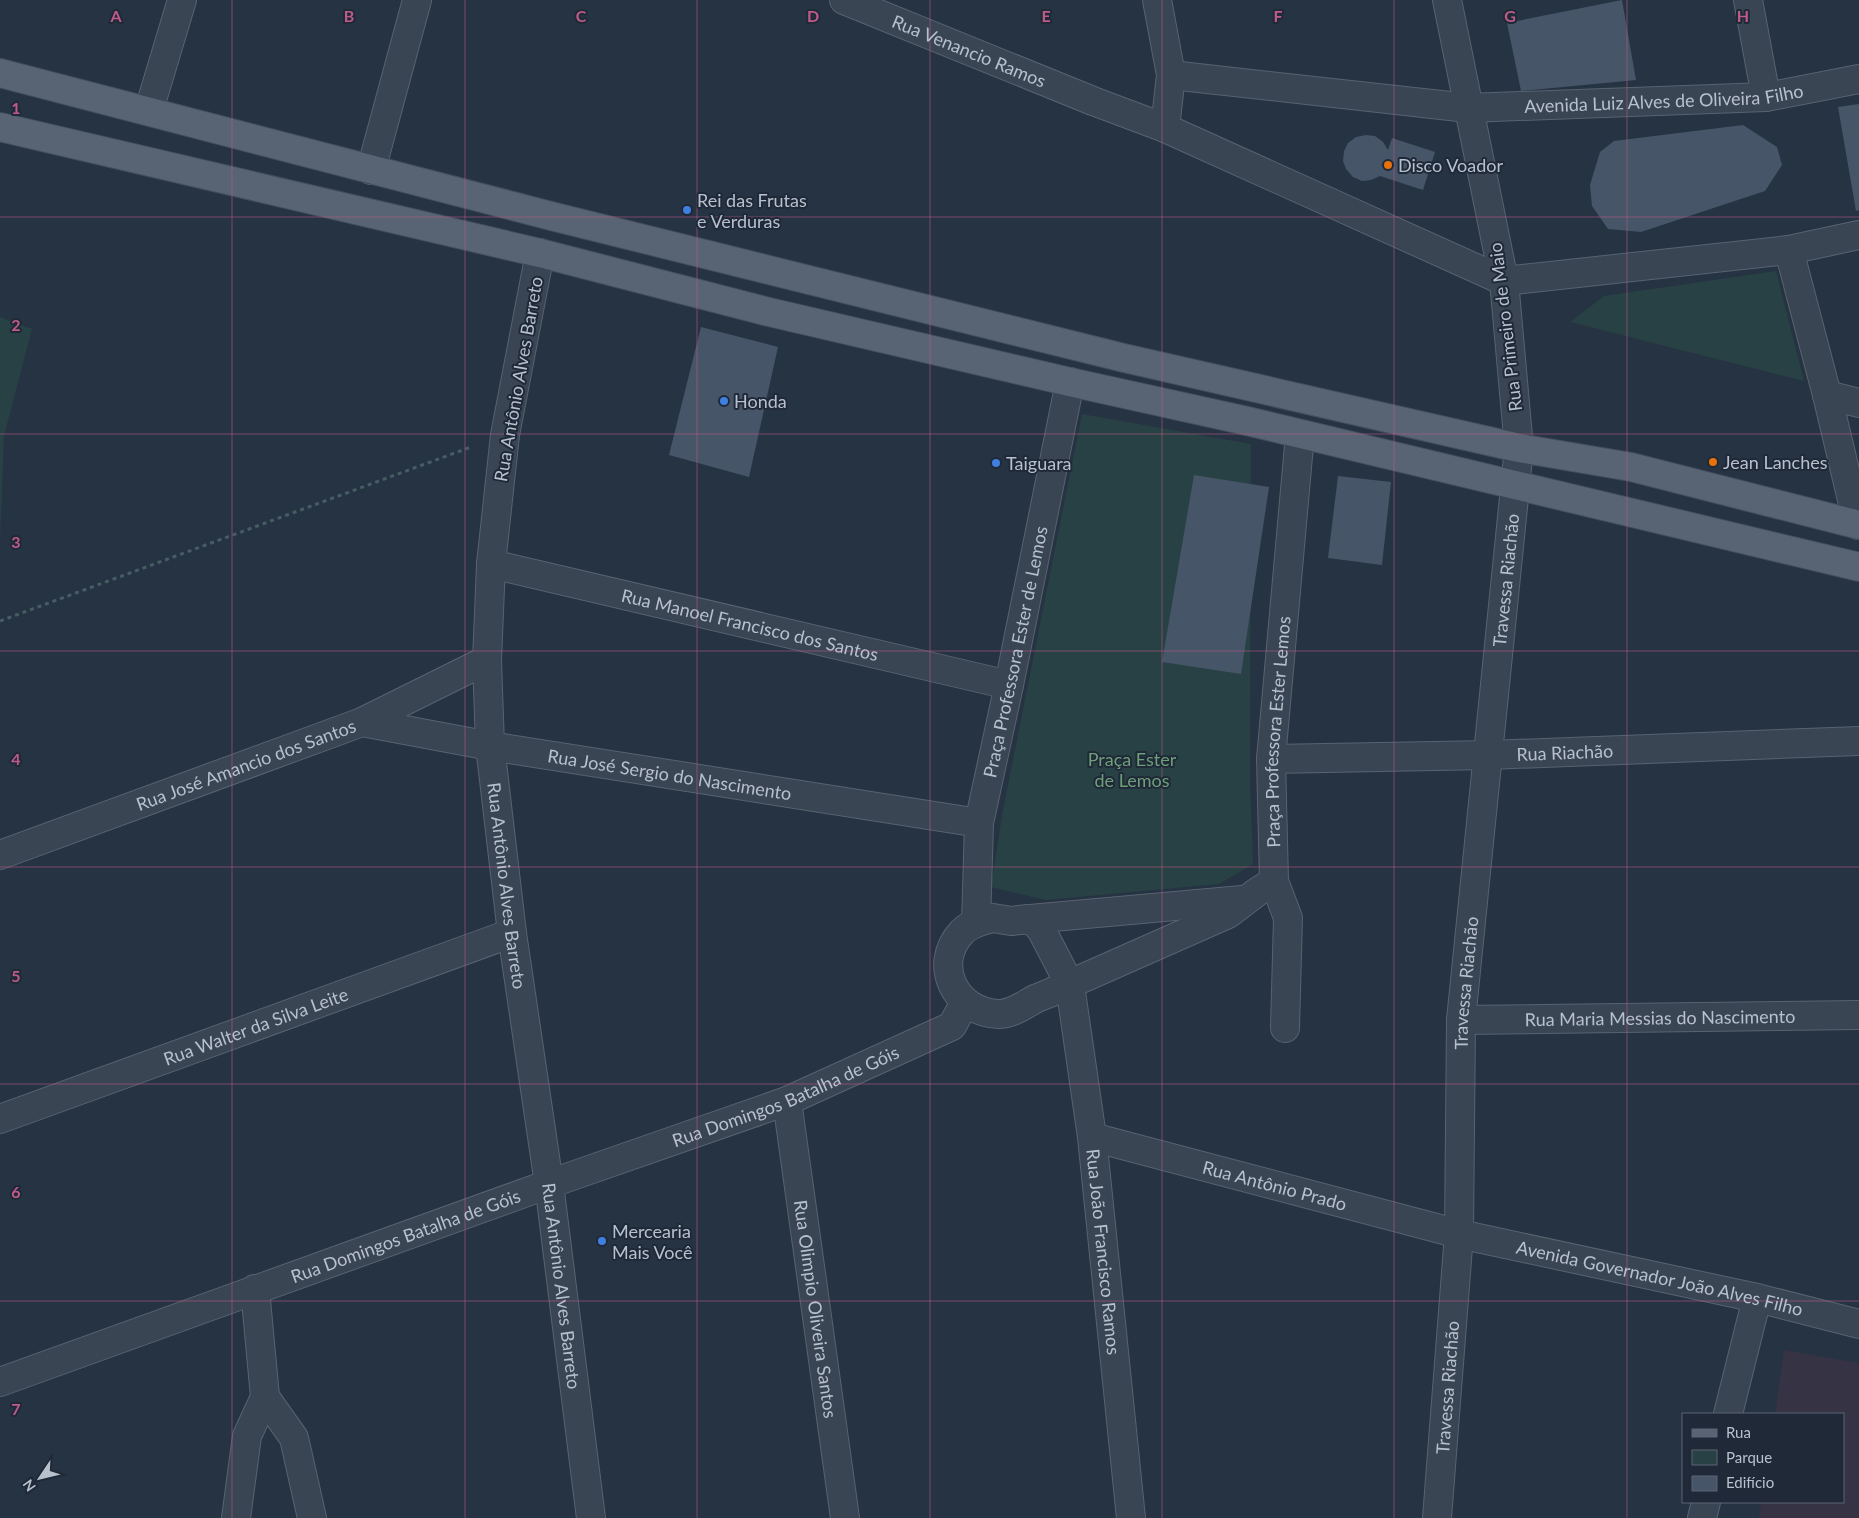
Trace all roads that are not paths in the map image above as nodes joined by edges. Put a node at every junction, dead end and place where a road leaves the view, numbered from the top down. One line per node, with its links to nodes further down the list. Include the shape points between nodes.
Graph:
1 (182, 0): 12 (street)
2 (418, 0): 15 (street)
3 (844, 0): 14 (street, Rua Venancio Ramos)
4 (1157, 0): 8 (street)
5 (1447, 0): 11 (street, Rua Primeiro de Maio)
6 (1748, 0): 10 (street)
7 (0, 73): 12 (main road)
8 (1171, 76): 11 (street, Avenida Luiz Alves de Oliveira Filho); 14 (street)
9 (1859, 79): 10 (street, Avenida Luiz Alves de Oliveira Filho)
10 (1766, 97): 11 (street, Avenida Luiz Alves de Oliveira Filho)
11 (1468, 108): 19 (street, Rua Primeiro de Maio)
12 (149, 110): 15 (main road)
13 (0, 127): 18 (main road)
14 (1165, 128): 19 (street, Rua Venancio Ramos)
15 (371, 170): 24 (main road, via 1124,358)
16 (1859, 235): 17 (street)
17 (1788, 250): 19 (street); 21 (street)
18 (540, 253): 20 (main road, via 769,312); 27 (street, Rua Antônio Alves Barreto, via 505,435)
19 (1504, 281): 24 (street, Rua Primeiro de Maio)
20 (1070, 382): 23 (main road); 30 (street, Praça Professora Ester de Lemos)
21 (1827, 395): 22 (street); 26 (street)
22 (1859, 403)
23 (1300, 434): 25 (main road); 35 (street, Praça Professora Ester Lemos)
24 (1519, 448): 25 (street, Travessa Riachão); 26 (main road, via 1631,468)
25 (1516, 485): 28 (main road); 34 (street, Travessa Riachão)
26 (1859, 525)
27 (491, 564): 29 (street, Rua Antônio Alves Barreto); 30 (street, Rua Manoel Francisco dos Santos)
28 (1859, 567)
29 (487, 660): 31 (street, Rua José Amancio dos Santos); 33 (street, Rua Antônio Alves Barreto)
30 (1009, 685): 36 (street, Praça Professora Ester de Lemos)
31 (362, 722): 33 (street, Rua José Sergio do Nascimento); 37 (street, Rua José Amancio dos Santos)
32 (1859, 741): 34 (street, Rua Riachão)
33 (490, 746): 36 (street, Rua José Sergio do Nascimento); 42 (street, Rua Antônio Alves Barreto)
34 (1489, 755): 35 (street, Rua Riachão); 46 (street, Travessa Riachão)
35 (1271, 759): 38 (street, Praça Professora Ester Lemos)
36 (979, 823): 41 (street, Praça Professora Ester de Lemos)
37 (0, 855)
38 (1274, 882): 39 (street); 47 (street, Praça Professora Ester Lemos, via 1288,918)
39 (1246, 900): 40 (street); 43 (street, via 1228,914)
40 (1022, 920): 41 (street, via 994,918); 43 (street, via 1042,931)
41 (976, 923): 44 (street, via 963,931 953,944 948,959 949,975)
42 (512, 932): 49 (street, Rua Walter da Silva Leite); 51 (street, Rua Antônio Alves Barreto)
43 (1070, 985): 44 (street, via 1002,1014 982,1012); 50 (street, Rua João Francisco Ramos)
44 (965, 1002): 48 (street, Rua Domingos Batalha de Góis, via 952,1026)
45 (1859, 1015): 46 (street, Rua Maria Messias do Nascimento)
46 (1461, 1020): 52 (street, Travessa Riachão)
47 (1286, 1028)
48 (787, 1101): 51 (street, Rua Domingos Batalha de Góis); 63 (street, Rua Olimpio Oliveira Santos)
49 (0, 1119)
50 (1092, 1137): 52 (street, Rua Antônio Prado); 64 (street, Rua João Francisco Ramos)
51 (549, 1184): 53 (street, Rua Domingos Batalha de Góis); 62 (street, Rua Antônio Alves Barreto)
52 (1459, 1234): 54 (street, Avenida Governador João Alves Filho); 65 (street, Travessa Riachão)
53 (255, 1289): 56 (street, Rua Domingos Batalha de Góis); 57 (street)
54 (1757, 1298): 55 (street, Avenida Governador João Alves Filho); 58 (street)
55 (1859, 1324)
56 (0, 1382)
57 (265, 1397): 60 (street, via 247,1436); 61 (street, via 294,1438)
58 (1728, 1413)
59 (1706, 1503): 66 (street)
60 (236, 1518)
61 (312, 1518)
62 (591, 1518)
63 (845, 1518)
64 (1131, 1518)
65 (1437, 1518)
66 (1702, 1518)

